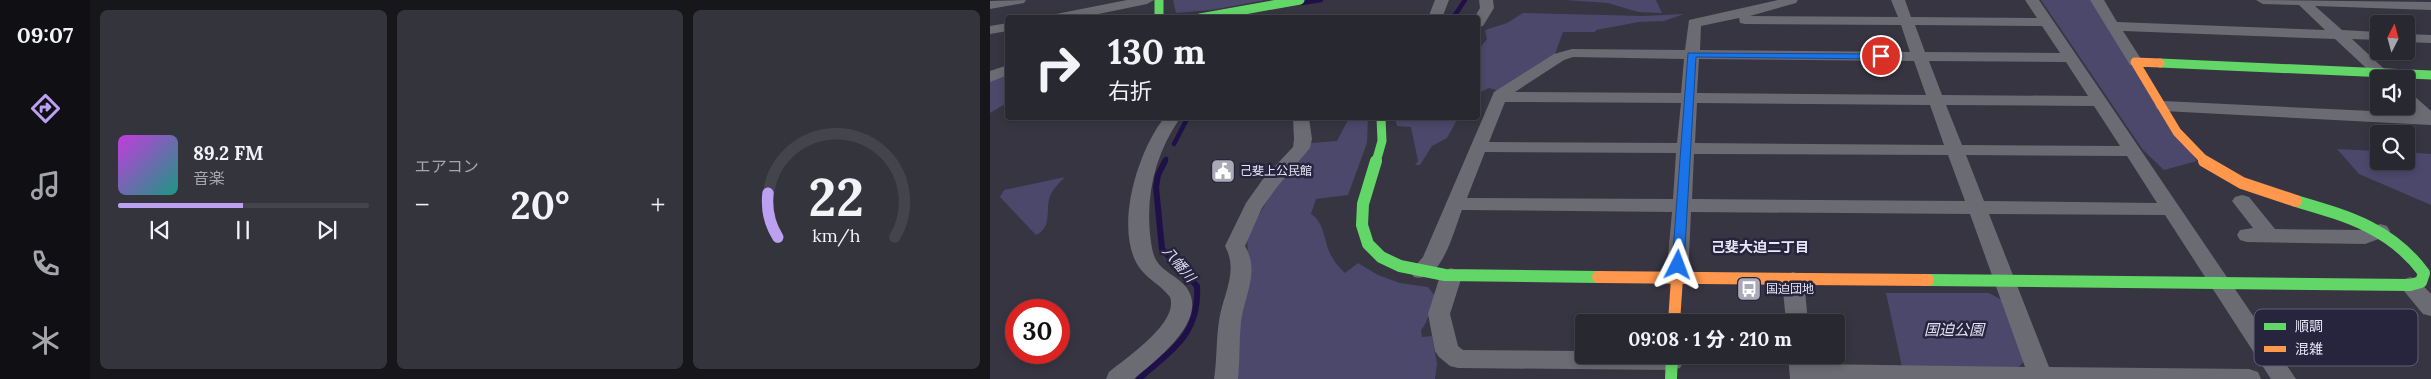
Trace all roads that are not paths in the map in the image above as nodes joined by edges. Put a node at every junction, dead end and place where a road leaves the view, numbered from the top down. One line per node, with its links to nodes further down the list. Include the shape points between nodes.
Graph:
1 (1019, 0): 13 (street)
2 (1147, 0): 15 (street)
3 (1158, 0): 16 (street)
4 (1300, 0): 17 (street)
5 (1442, 0): 18 (street)
6 (1486, 0): 20 (street)
7 (1791, 0): 19 (street)
8 (1898, 0): 22 (street)
9 (2032, 0): 23 (street)
10 (2097, 0): 24 (street)
11 (2263, 0): 12 (street)
12 (2302, 1): 14 (street); 27 (street)
13 (990, 5)
14 (2431, 6)
15 (1071, 15)
16 (1159, 15)
17 (1217, 15)
18 (1436, 15)
19 (1730, 16): 22 (street, via 1767,20); 31 (street, via 1694,23)
20 (1480, 19)
21 (990, 20): 26 (street)
22 (1905, 21): 23 (street); 32 (street)
23 (2047, 22): 33 (street)
24 (2113, 26): 27 (street); 34 (street)
25 (1005, 27): 26 (street)
26 (990, 29)
27 (2339, 35): 28 (street); 36 (street)
28 (2370, 36)
29 (2415, 38): 30 (street)
30 (2431, 39)
31 (1691, 55): 32 (street); 41 (street, via 1572,53 1559,56); 42 (street)
32 (1919, 56): 33 (street); 43 (street)
33 (2071, 58): 44 (street)
34 (2135, 62): 37 (street); 46 (street)
35 (1005, 70): 40 (street)
36 (2377, 70)
37 (2370, 75)
38 (2415, 75): 39 (street)
39 (2431, 75)
40 (990, 77)
41 (1499, 97): 42 (street); 51 (street)
42 (1688, 98): 43 (street); 52 (street)
43 (1935, 99): 44 (street); 53 (street)
44 (2100, 101): 54 (street)
45 (2415, 105): 47 (street)
46 (2163, 106): 47 (street); 60 (street, via 2190,148 2226,175 2264,193 2350,218)
47 (2430, 119)
48 (1170, 120): 78 (street, via 1164,127 1141,186 1142,247 1146,262 1179,292 1182,308 1173,327)
49 (1301, 120): 79 (street, via 1301,148 1270,182 1253,207 1235,246 1240,253 1242,276 1230,320)
50 (1381, 120): 63 (street, via 1381,146 1363,199 1365,238 1374,253 1384,260)
51 (1479, 147): 52 (street); 56 (street)
52 (1685, 148): 53 (street); 57 (street)
53 (1954, 150): 54 (street); 58 (street)
54 (2133, 151): 59 (street)
55 (2242, 201): 62 (street)
56 (1455, 204): 57 (street); 63 (street, via 1432,260)
57 (1681, 205): 58 (street); 65 (street)
58 (1976, 208): 59 (street); 67 (street)
59 (2171, 208): 68 (street)
60 (2380, 231): 62 (street, via 2365,237); 69 (street, via 2399,245 2424,273 2421,282)
61 (2247, 235): 62 (street)
62 (2270, 236)
63 (1421, 272): 64 (street)
64 (1451, 276): 65 (street); 74 (street, via 1439,314 1447,351 1458,359)
65 (1677, 278): 66 (street); 71 (street)
66 (1793, 280): 67 (street); 72 (street)
67 (2005, 281): 68 (street); 77 (street)
68 (2221, 283): 69 (street); 73 (street)
69 (2410, 285): 70 (street)
70 (2431, 308)
71 (1675, 314)
72 (1796, 314)
73 (2254, 333)
74 (1672, 365)
75 (2275, 366): 81 (street)
76 (1801, 369): 77 (street)
77 (2041, 378): 80 (street)
78 (1118, 379)
79 (1226, 379)
80 (2249, 379)
81 (2284, 379)

